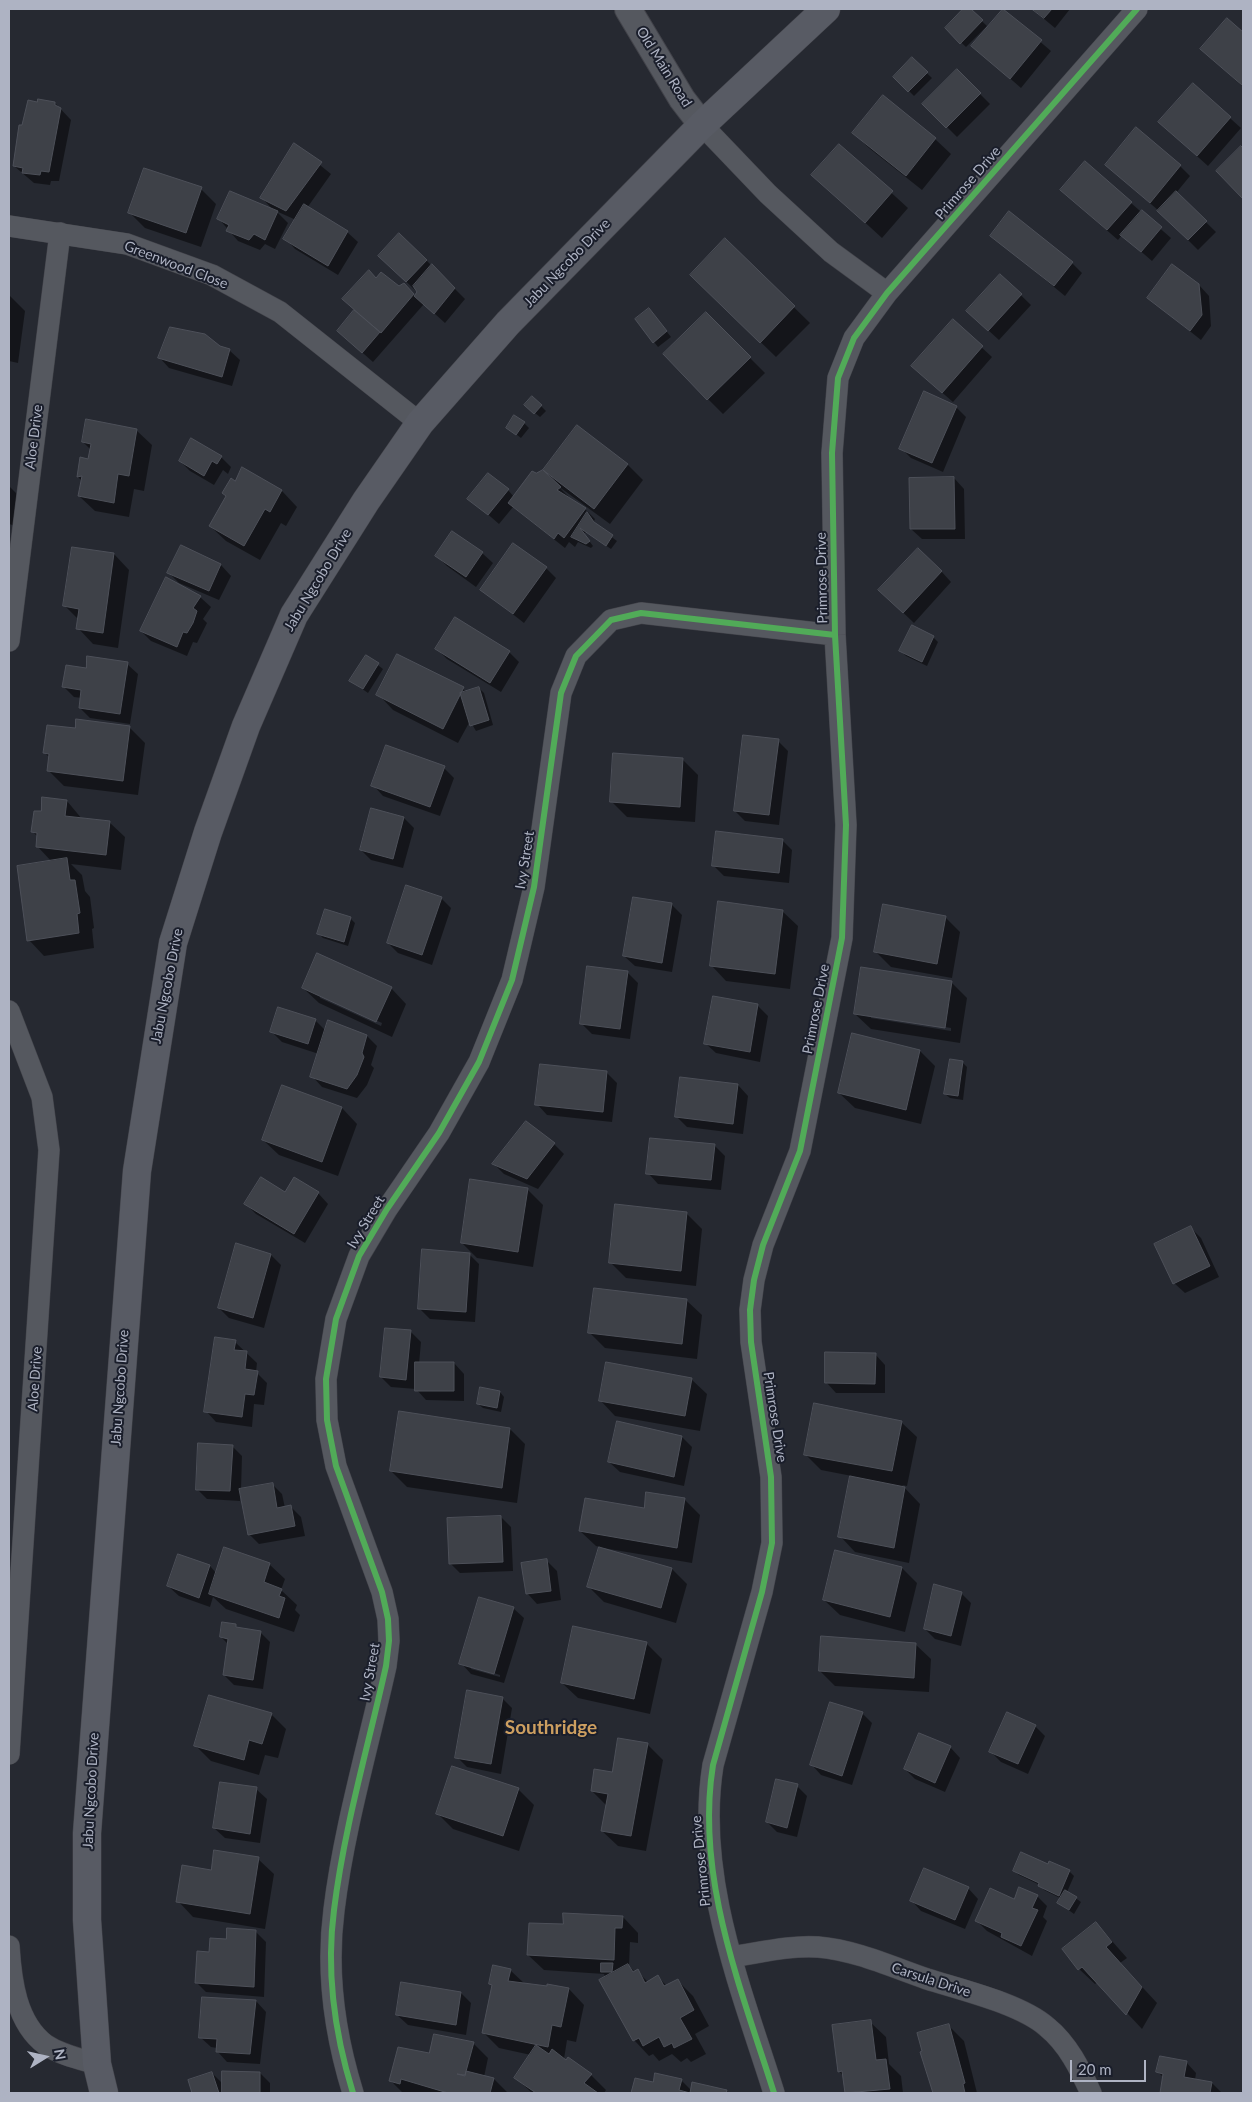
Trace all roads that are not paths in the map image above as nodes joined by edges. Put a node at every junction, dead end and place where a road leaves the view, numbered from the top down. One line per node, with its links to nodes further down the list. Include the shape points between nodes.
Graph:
1 (628, 9): 4 (street, Old Main Road)
2 (826, 9): 4 (main road, Jabu Ngcobo Drive)
3 (1137, 9): 7 (street, Primrose Drive)
4 (702, 125): 7 (street, via 768,194 831,252); 8 (main road, Jabu Ngcobo Drive, via 508,323)
5 (9, 226): 6 (street, Greenwood Close)
6 (60, 233): 8 (street, Greenwood Close, via 127,244 212,275 280,312); 10 (street, Aloe Drive)
7 (887, 294): 9 (street, Primrose Drive, via 854,338 838,378 832,453)
8 (420, 423): 15 (main road, Jabu Ngcobo Drive, via 294,615 243,735 173,942 137,1171 92,1749 87,1833 87,1920)
9 (835, 635): 14 (street, Primrose Drive, via 846,825 842,938 800,1151 763,1245 754,1280 750,1310 751,1342 771,1477 772,1543 709,1789 713,1868 719,1911); 17 (street, Ivy Street, via 641,613 610,620 576,656 561,693 534,887 512,980 479,1062 439,1133 359,1256 336,1319 326,1379 327,1420 336,1466 382,1592 389,1641 345,1844 334,1911 336,2021)
10 (9, 641)
11 (9, 1011): 12 (street, Aloe Drive, via 42,1097 49,1150)
12 (9, 1754)
13 (9, 1946): 15 (street, via 17,2000 31,2030 46,2045 59,2052)
14 (731, 1956): 18 (street, Primrose Drive); 19 (street, Carsula Drive, via 797,1947 832,1949 1002,2004 1030,2016 1056,2036 1074,2059)
15 (97, 2064): 16 (main road, Jabu Ngcobo Drive)
16 (104, 2093)
17 (353, 2093)
18 (774, 2093)
19 (1090, 2093)

